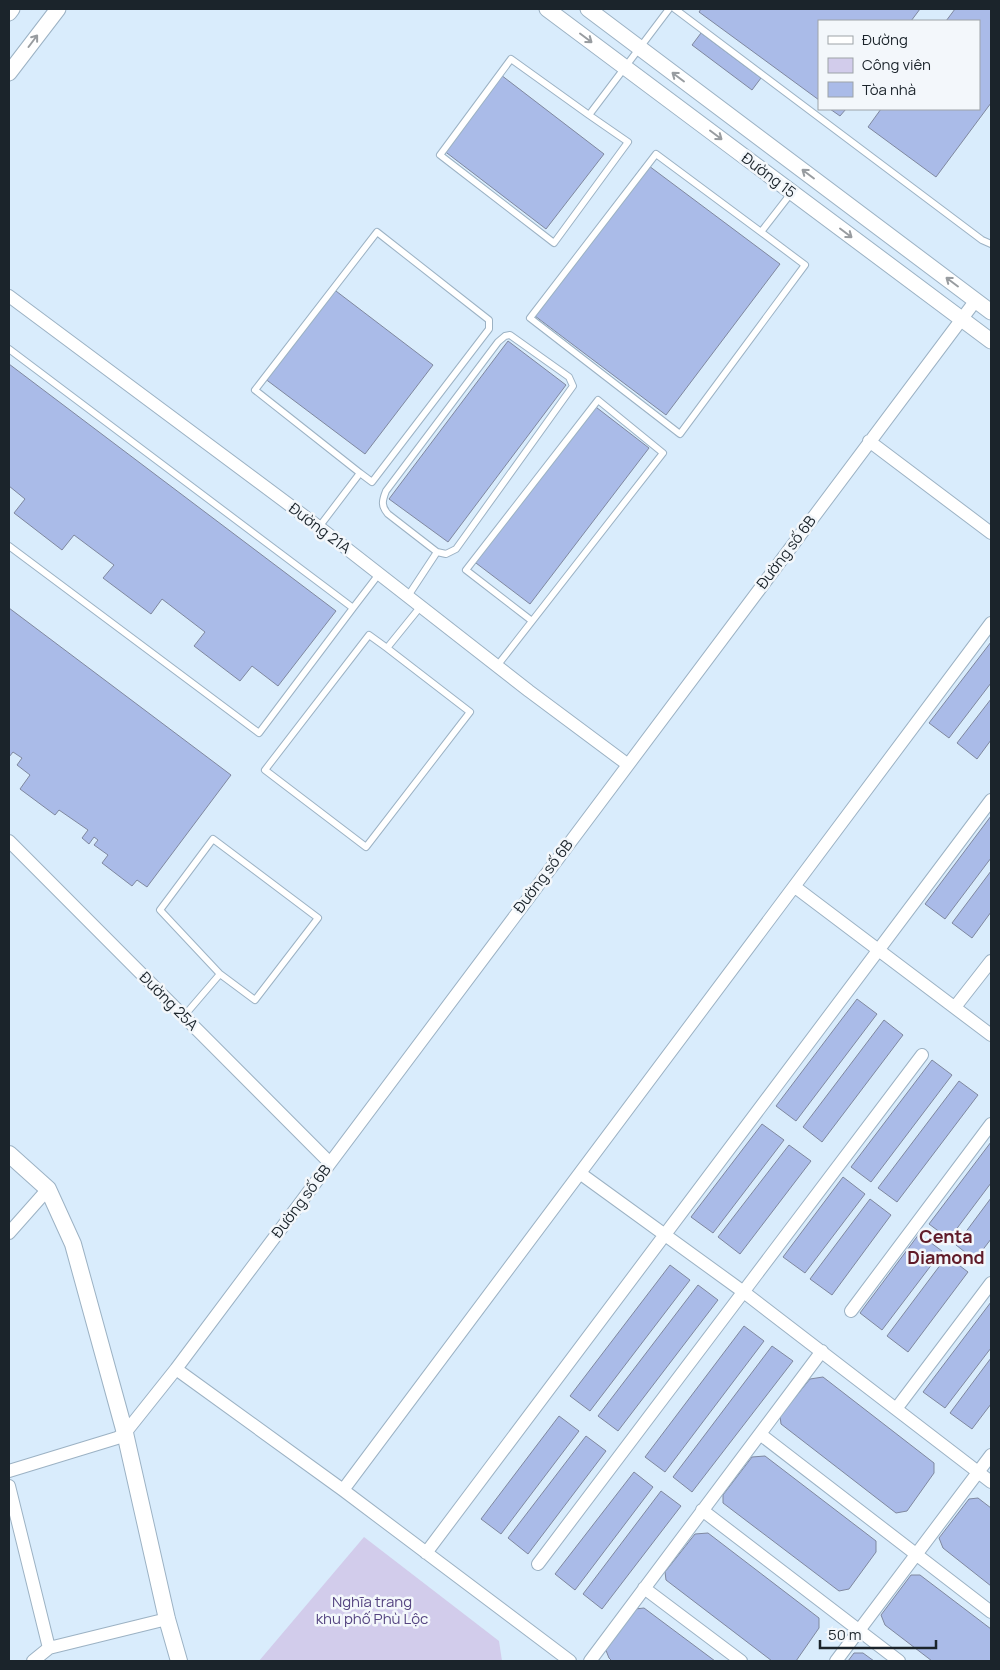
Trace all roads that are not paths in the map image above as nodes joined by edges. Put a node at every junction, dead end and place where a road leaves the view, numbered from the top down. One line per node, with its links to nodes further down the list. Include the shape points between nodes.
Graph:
1 (12, 9): 7 (street)
2 (58, 9): 10 (street, one-way to 2)
3 (547, 9): 9 (street, Đường 15, one-way to 9)
4 (588, 9): 8 (street, Đường 15)
5 (669, 9): 8 (lane)
6 (675, 9): 14 (lane)
7 (9, 12)
8 (640, 48): 9 (lane); 16 (street, Đường 15, one-way to 8)
9 (626, 67): 11 (lane); 12 (street, Đường 15, one-way to 12)
10 (9, 73)
11 (590, 115): 11 (lane, via 628,142 554,243 440,154 511,60)
12 (792, 192): 13 (lane); 18 (street, Đường 15, one-way to 18)
13 (761, 232): 13 (lane, via 805,265 680,434 530,318 656,154)
14 (991, 244)
15 (9, 296): 23 (street, Đường 21A)
16 (976, 300): 17 (street, Đường 15); 18 (street, Đường số 6B)
17 (991, 312)
18 (962, 320): 19 (street, Đường 15); 21 (street, Đường số 6B)
19 (991, 342)
20 (9, 349): 30 (lane)
21 (869, 441): 24 (street); 35 (street, Đường số 6B)
22 (360, 473): 22 (lane, via 372,482 489,329 489,320 377,232 255,390); 23 (lane)
23 (319, 527): 27 (street, Đường 21A)
24 (991, 533)
25 (9, 546): 30 (lane, via 258,733)
26 (437, 552): 26 (lane, via 446,554 456,549 573,386 569,377 510,335 498,342 382,500 382,507 388,514); 28 (lane)
27 (379, 574): 28 (street, Đường 21A); 30 (lane)
28 (408, 596): 29 (street, Đường 21A)
29 (421, 606): 33 (lane); 34 (street, Đường 21A)
30 (352, 608)
31 (532, 621): 31 (lane, via 663,453 598,400 466,570); 34 (lane)
32 (991, 623): 38 (street)
33 (387, 648): 33 (lane, via 470,712 366,847 265,770 370,634)
34 (497, 666): 35 (street, Đường 21A)
35 (627, 764): 48 (street, Đường số 6B)
36 (991, 800): 39 (street)
37 (9, 841): 43 (street, Đường 25A)
38 (795, 887): 39 (street); 49 (street)
39 (879, 949): 42 (street); 52 (street)
40 (991, 961): 42 (street)
41 (220, 974): 41 (lane, via 255,1000 318,918 213,839 160,910); 43 (lane)
42 (955, 1007): 44 (street)
43 (184, 1016): 48 (street, Đường 25A)
44 (991, 1035)
45 (922, 1055): 54 (street)
46 (991, 1124): 55 (street)
47 (9, 1154): 50 (main road)
48 (329, 1162): 57 (street, Đường số 6B)
49 (581, 1174): 52 (street); 66 (street)
50 (48, 1189): 51 (street); 59 (main road, via 73,1244)
51 (9, 1233)
52 (666, 1235): 54 (street); 68 (street)
53 (991, 1283): 58 (street)
54 (745, 1293): 56 (street); 70 (street)
55 (851, 1311)
56 (822, 1351): 58 (street); 60 (street)
57 (176, 1369): 59 (street, Đường số 6B); 66 (street)
58 (896, 1409): 63 (street)
59 (124, 1433): 62 (street, via 103,1444); 73 (main road)
60 (760, 1434): 67 (street); 69 (street)
61 (991, 1455): 63 (street)
62 (9, 1471)
63 (978, 1472): 64 (street); 69 (street)
64 (991, 1482)
65 (9, 1486): 75 (street)
66 (343, 1490): 68 (street)
67 (702, 1510): 71 (street); 74 (street)
68 (426, 1553): 78 (street)
69 (916, 1555): 72 (street); 74 (street)
70 (538, 1564)
71 (644, 1588): 79 (street); 80 (street)
72 (991, 1612)
73 (167, 1618): 75 (street); 77 (main road)
74 (859, 1632): 81 (street); 82 (street)
75 (49, 1648): 76 (street)
76 (33, 1661)
77 (179, 1661)
78 (570, 1661)
79 (590, 1661)
80 (740, 1661)
81 (836, 1661)
82 (898, 1661)

